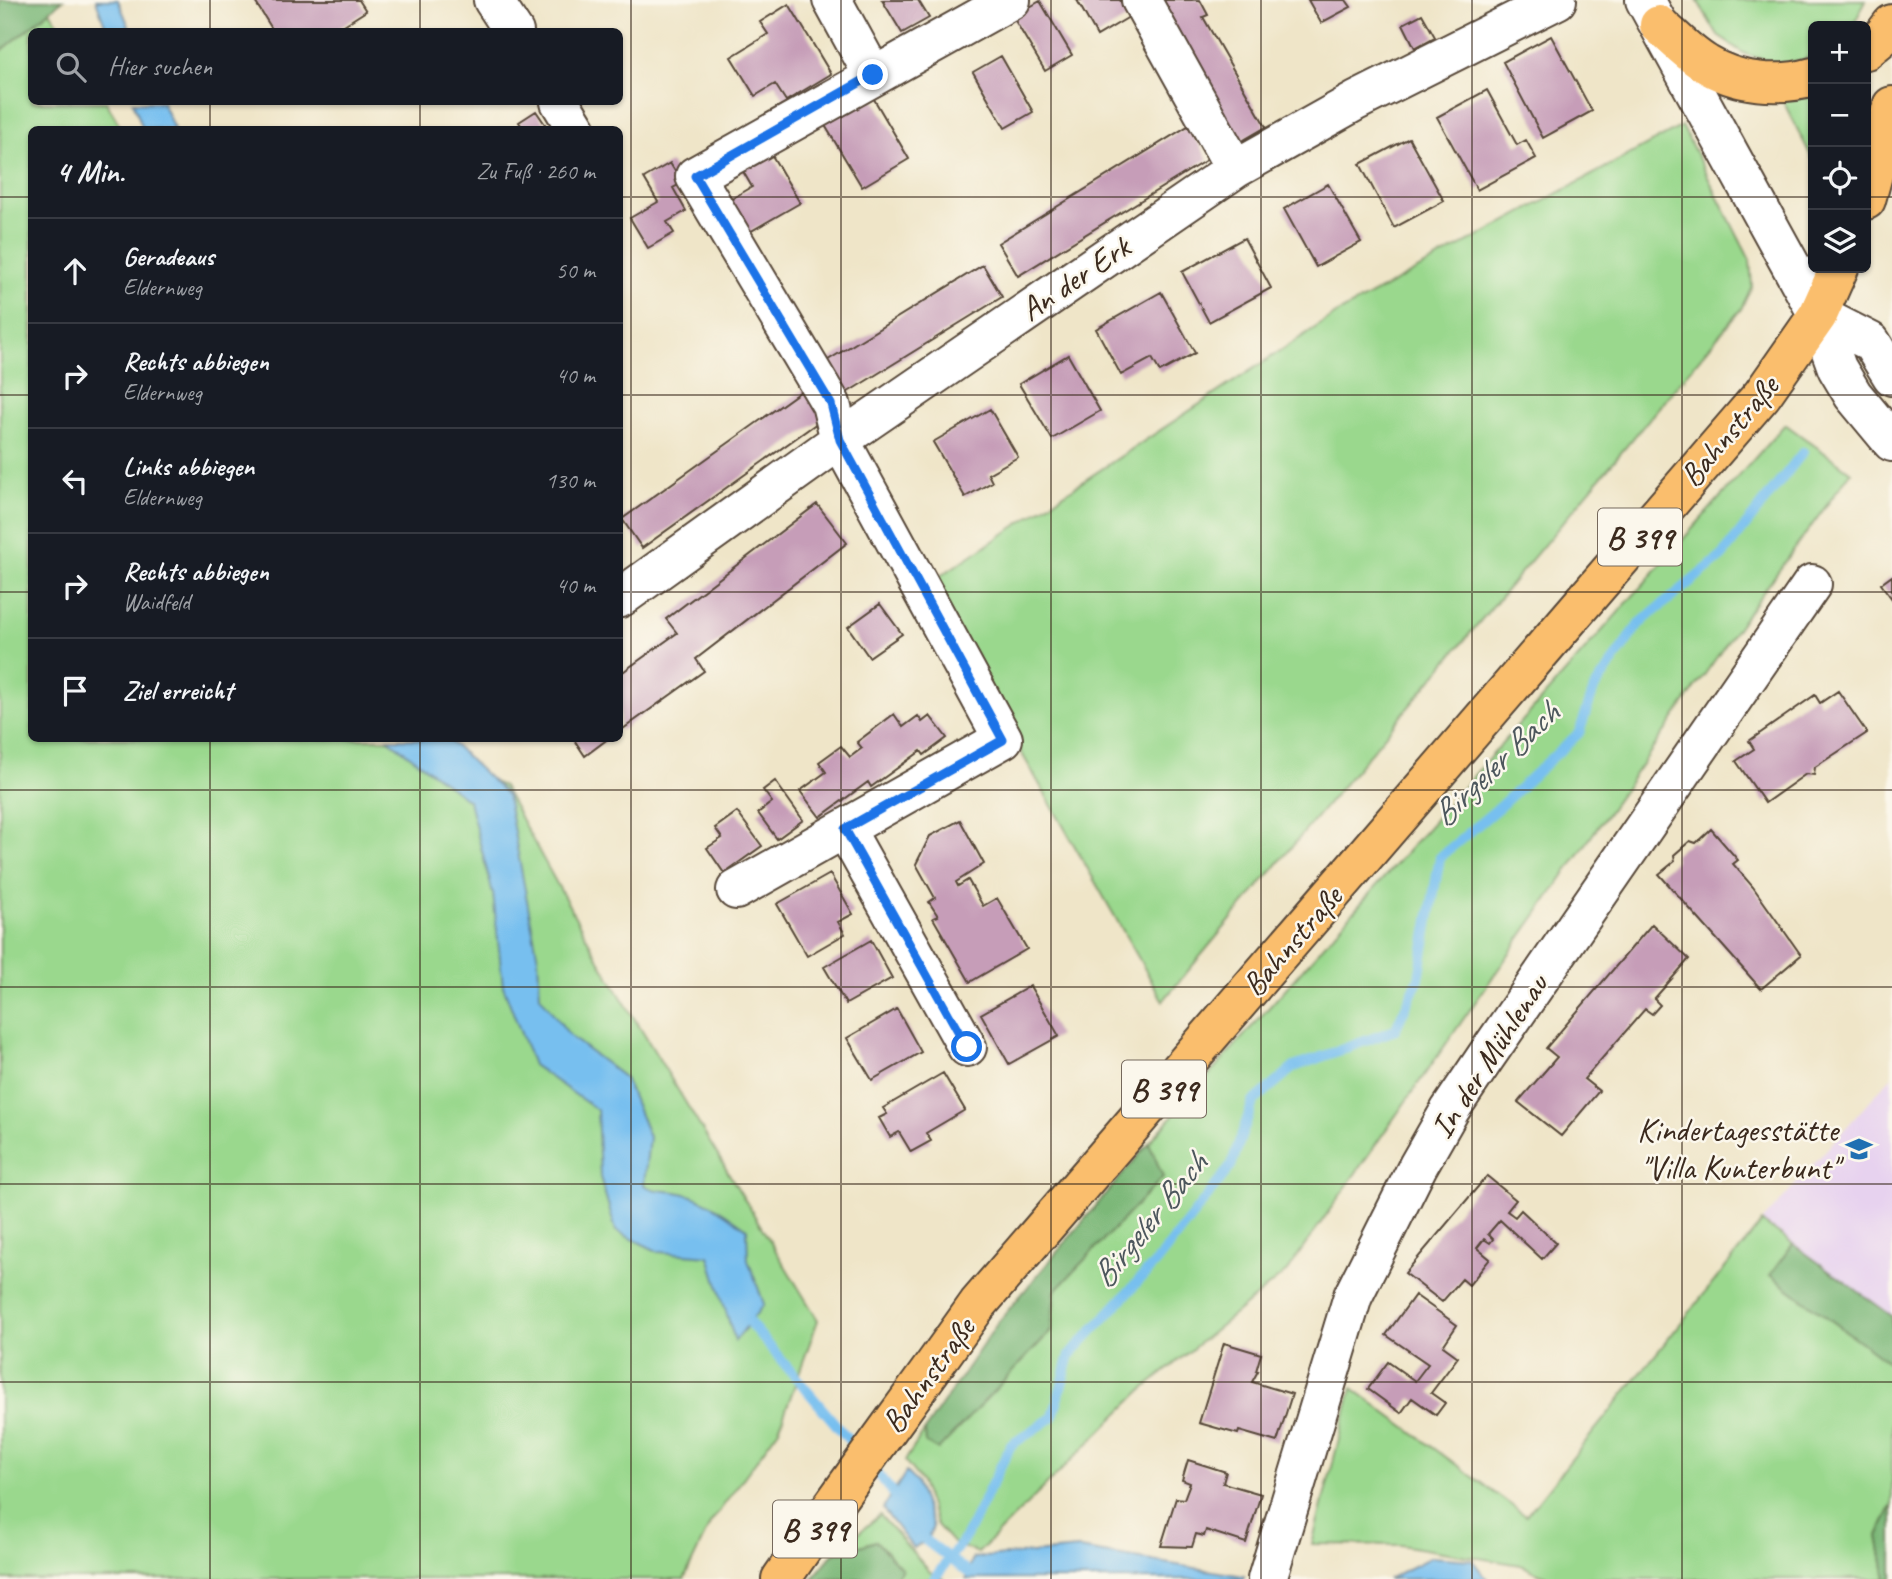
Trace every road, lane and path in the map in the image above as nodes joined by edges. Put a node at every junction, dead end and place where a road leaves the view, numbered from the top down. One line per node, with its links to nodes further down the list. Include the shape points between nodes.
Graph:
1 (493, 0): 8 (street)
2 (832, 0): 10 (street)
3 (1011, 0): 10 (street)
4 (1141, 0): 15 (street)
5 (1557, 0): 15 (street, An der Erk, via 1356,101)
6 (1652, 13): 11 (main road, via 1705,64 1728,75 1766,82); 18 (street)
7 (1892, 24): 9 (main road)
8 (511, 28)
9 (1871, 46)
10 (873, 75): 20 (street, via 695,176 831,404)
11 (1808, 78)
12 (562, 105): 14 (street)
13 (1892, 106): 16 (main road)
14 (575, 126)
15 (1235, 169): 20 (street, An der Erk)
16 (1871, 182)
17 (1837, 273): 18 (main road, B 399)
18 (1818, 315): 19 (street, via 1871,342); 21 (street, via 1837,368); 27 (main road, Bahnstraße / B 399, via 1762,395 978,1304)
19 (1892, 376)
20 (840, 440): 23 (street, An der Erk); 24 (street, via 1003,740)
21 (1892, 442)
22 (1812, 584): 28 (street, In der Mühlenau, via 1485,1058 1418,1166 1353,1296)
23 (623, 596)
24 (845, 829): 25 (street); 26 (street)
25 (736, 890)
26 (967, 1047)
27 (781, 1579)
28 (1267, 1579)

